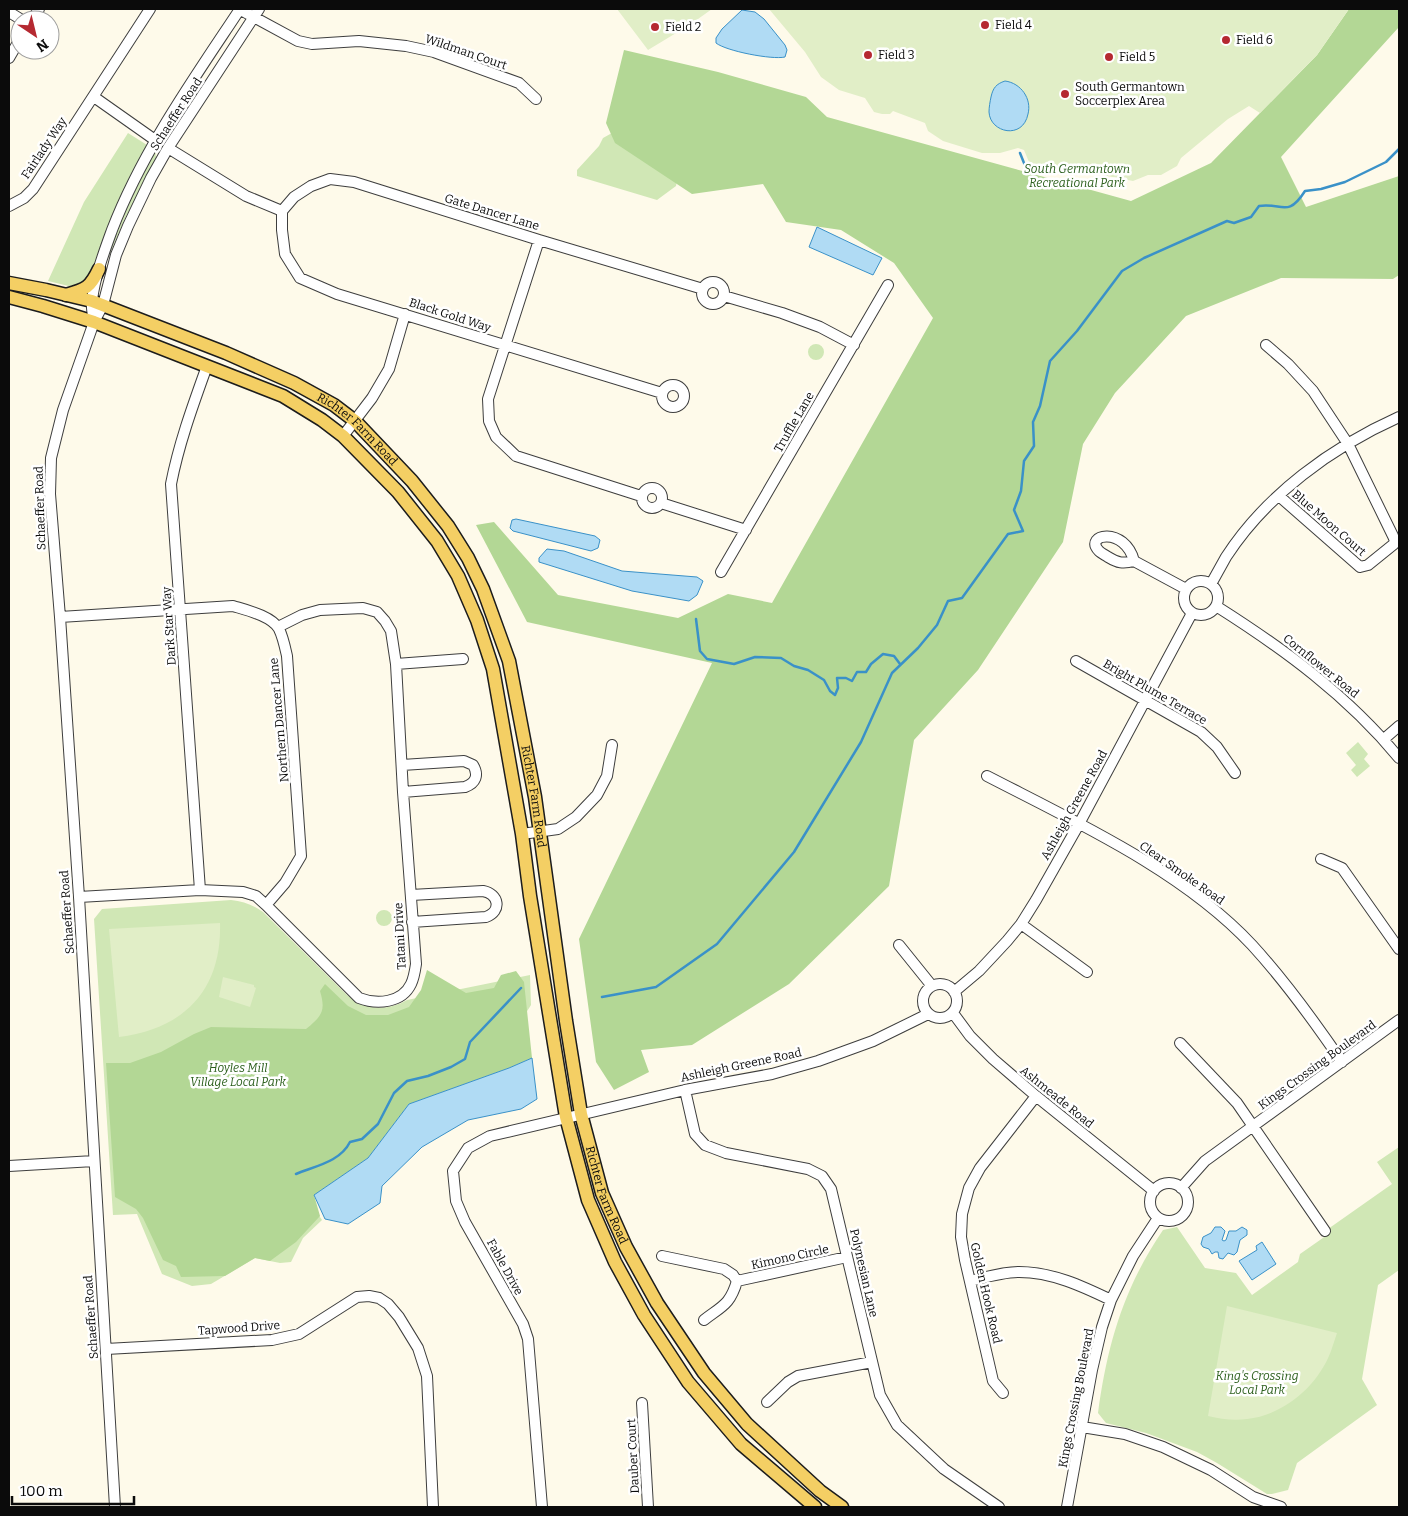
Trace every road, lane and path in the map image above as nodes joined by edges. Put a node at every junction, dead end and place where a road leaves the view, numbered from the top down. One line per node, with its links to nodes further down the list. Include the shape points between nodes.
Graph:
1 (150, 9): 4 (street, Fairlady Way)
2 (239, 9): 3 (street, Wildman Court); 6 (street, Schaeffer Road)
3 (256, 13): 5 (street, Wildman Court, via 298,41 312,44 359,41 434,52 519,83); 7 (street, Schaeffer Road)
4 (94, 97): 6 (street); 8 (street, Fairlady Way, via 33,188 24,198)
5 (536, 99)
6 (155, 140): 11 (street, Schaeffer Road, via 126,195)
7 (168, 148): 9 (street, via 246,196); 18 (street, Schaeffer Road, via 128,226)
8 (9, 206)
9 (282, 212): 10 (street, Gate Dancer Lane, via 294,197 330,179 354,182); 19 (street, Black Gold Way, via 285,254 300,278 337,294)
10 (539, 240): 14 (street, Gate Dancer Lane); 23 (street)
11 (99, 269): 15 (main road, via 86,288); 18 (street, Schaeffer Road)
12 (9, 283): 15 (main road, Richter Farm Road)
13 (888, 285): 21 (street, Truffle Lane)
14 (703, 289): 16 (street, Gate Dancer Lane, via 709,283 718,283 724,289); 16 (street, Gate Dancer Lane, via 703,297 709,303 720,302)
15 (66, 295): 18 (main road, Richter Farm Road)
16 (724, 296): 21 (street, Gate Dancer Lane, via 820,327)
17 (9, 297): 20 (main road, Richter Farm Road)
18 (97, 303): 20 (street, Schaeffer Road); 27 (main road, Richter Farm Road, via 294,383 334,405)
19 (405, 314): 23 (street, Black Gold Way); 27 (street, via 389,369)
20 (94, 322): 24 (main road, Richter Farm Road); 41 (street, Schaeffer Road, via 63,410 52,458 50,494)
21 (854, 345): 33 (street, Truffle Lane)
22 (1266, 345): 29 (street, via 1313,391)
23 (505, 346): 25 (street, Black Gold Way); 30 (street, via 488,399 489,421 501,443 516,456)
24 (207, 366): 28 (main road, Richter Farm Road, via 283,396); 39 (street, Dark Star Way, via 187,421 171,484)
25 (662, 392)
26 (1399, 417): 29 (street)
27 (354, 421): 28 (street); 56 (main road, Richter Farm Road, via 412,481 448,526 483,588 509,661)
28 (343, 436): 57 (main road, Richter Farm Road, via 398,492 458,576 493,669)
29 (1348, 444): 31 (street, via 1308,471); 31 (street, Blue Moon Court, via 1395,541 1390,548 1360,568)
30 (641, 496): 32 (street, via 649,508); 32 (street, via 647,489 655,488 661,493)
31 (1279, 496): 36 (street, via 1260,514 1227,556)
32 (661, 503): 33 (street)
33 (746, 530): 35 (street, Truffle Lane)
34 (1134, 561): 37 (street)
35 (721, 572)
36 (1211, 584): 37 (street, via 1200,580); 38 (street, via 1218,596)
37 (1186, 589): 40 (street, via 1183,600)
38 (1216, 606): 40 (street, via 1208,613); 48 (street, Cornflower Road, via 1305,667)
39 (180, 610): 41 (street); 42 (street, via 233,606 252,611); 59 (street, Dark Star Way)
40 (1192, 613): 46 (street, Ashleigh Greene Road)
41 (60, 617): 61 (street, Schaeffer Road)
42 (278, 627): 45 (street, Tatani Drive, via 320,610 363,608 377,612 391,631); 62 (street, Northern Dancer Lane, via 287,656 301,856 285,883)
43 (463, 659): 45 (street)
44 (1076, 661): 46 (street, Bright Plume Terrace)
45 (396, 664): 51 (street, Tatani Drive)
46 (1146, 700): 52 (street, Bright Plume Terrace, via 1201,732 1217,747); 55 (street, Ashleigh Greene Road)
47 (1399, 726): 48 (street)
48 (1384, 739): 50 (street, Cornflower Road)
49 (612, 745): 56 (street, via 607,776 597,795 576,817 558,828)
50 (1399, 758)
51 (402, 765): 54 (street, Tatani Drive); 54 (street, via 464,761 473,764 476,772 475,780 465,787)
52 (1235, 773)
53 (987, 776): 55 (street, Clear Smoke Road)
54 (403, 792): 60 (street, Tatani Drive)
55 (1079, 824): 64 (street, Ashleigh Greene Road); 74 (street, Clear Smoke Road, via 1165,874 1228,922 1288,986)
56 (540, 832): 57 (street); 77 (main road, Richter Farm Road)
57 (522, 834): 78 (main road, Richter Farm Road)
58 (1321, 860): 66 (street, via 1342,868)
59 (200, 890): 61 (street, Tatani Drive); 62 (street, Tatani Drive, via 243,892 256,896)
60 (411, 895): 63 (street, Tatani Drive); 63 (street, via 483,891 494,895 497,904 493,913 486,917)
61 (79, 897): 80 (street, Schaeffer Road)
62 (266, 905): 63 (street, Tatani Drive, via 352,993 374,1002 393,1000 410,986 416,964)
63 (412, 922)
64 (1021, 924): 67 (street); 69 (street, Ashleigh Greene Road, via 979,971)
65 (899, 945): 68 (street)
66 (1399, 949)
67 (1087, 972)
68 (932, 986): 69 (street, via 943,984); 71 (street, via 923,1001)
69 (954, 992): 70 (street, via 958,1003)
70 (953, 1013): 71 (street, via 945,1018); 76 (street, Ashmeade Road, via 970,1036)
71 (928, 1014): 75 (street, Ashleigh Greene Road, via 873,1041 818,1061 772,1074)
72 (1399, 1020): 74 (street, Kings Crossing Boulevard)
73 (1180, 1043): 79 (street, via 1237,1103)
74 (1342, 1062): 79 (street, Kings Crossing Boulevard)
75 (685, 1090): 77 (street, Ashleigh Greene Road); 87 (street, Polynesian Lane, via 695,1134 705,1145 726,1154 808,1169 822,1176 831,1189)
76 (1036, 1096): 83 (street, Ashmeade Road); 89 (street, Golden Hook Road, via 980,1168 969,1188 962,1214 961,1238)
77 (581, 1114): 78 (street, Ashleigh Greene Road); 103 (main road, Richter Farm Road, via 602,1193 626,1247 657,1303 704,1373 747,1424)
78 (566, 1118): 100 (street, Fable Drive, via 490,1136 468,1148 453,1171 456,1201 465,1222 523,1324 528,1340); 102 (main road, Richter Farm Road, via 588,1200 615,1262 644,1315 688,1382 741,1444)
79 (1252, 1126): 82 (street, Kings Crossing Boulevard, via 1205,1161); 85 (street)
80 (94, 1160): 81 (street); 92 (street, Schaeffer Road)
81 (9, 1166)
82 (1181, 1188): 83 (street, via 1170,1183); 84 (street, via 1188,1205 1182,1216 1170,1221)
83 (1154, 1191): 84 (street, via 1151,1208)
84 (1158, 1218): 90 (street, Kings Crossing Boulevard, via 1133,1256)
85 (1325, 1231)
86 (662, 1256): 88 (street, Kimono Circle, via 724,1269)
87 (847, 1257): 88 (street, Kimono Circle); 93 (street, Polynesian Lane)
88 (737, 1281): 91 (street, Kimono Circle, via 728,1302)
89 (970, 1281): 90 (street, via 1018,1272 1039,1273 1060,1278); 94 (street, Golden Hook Road, via 993,1381)
90 (1111, 1300): 97 (street, Kings Crossing Boulevard, via 1102,1326)
91 (704, 1320)
92 (106, 1349): 98 (street, Schaeffer Road); 99 (street, Tapwood Drive, via 272,1340 300,1334 357,1297 379,1298 399,1318 418,1348 427,1376)
93 (872, 1362): 95 (street, via 798,1376); 104 (street, Polynesian Lane, via 880,1395 897,1425 944,1469)
94 (1003, 1393)
95 (767, 1402)
96 (642, 1404): 101 (street, Dauber Court)
97 (1082, 1427): 105 (street, Kings Crossing Boulevard); 106 (street, via 1125,1434 1163,1447 1211,1470 1253,1497)
98 (115, 1507)
99 (433, 1507)
100 (542, 1507)
101 (648, 1507)
102 (816, 1507)
103 (842, 1507)
104 (999, 1507)
105 (1067, 1507)
106 (1281, 1507)

